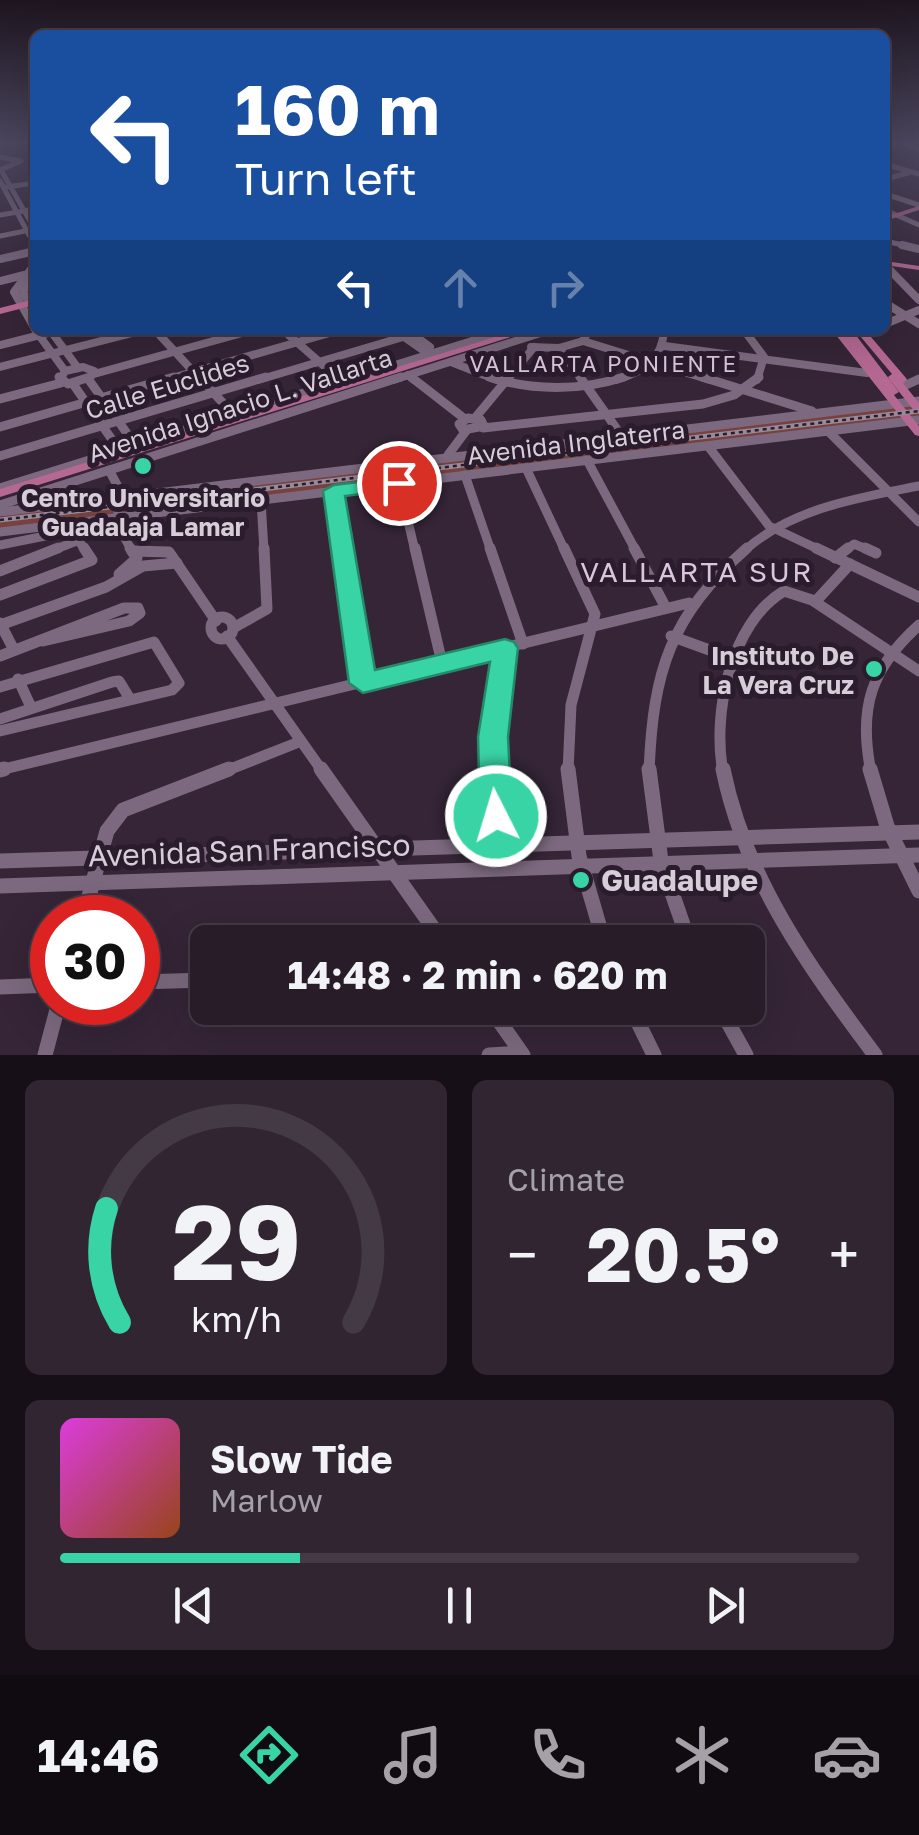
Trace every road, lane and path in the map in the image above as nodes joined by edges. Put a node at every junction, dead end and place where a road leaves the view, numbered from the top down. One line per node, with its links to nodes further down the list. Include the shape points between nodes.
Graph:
1 (8, 192): 5 (street)
2 (890, 196): 3 (street)
3 (919, 206): 6 (main road)
4 (30, 210): 5 (street)
5 (20, 211): 8 (street); 10 (street)
6 (898, 213): 7 (main road); 9 (street)
7 (890, 214)
8 (0, 215)
9 (919, 225)
10 (30, 226)
11 (30, 231): 12 (street)
12 (0, 236)
13 (890, 242): 14 (street)
14 (919, 246)
15 (30, 250): 16 (street)
16 (0, 258)
17 (890, 265): 18 (main road)
18 (919, 268)
19 (890, 269): 23 (street)
20 (30, 274): 22 (street)
21 (30, 276): 24 (street, via 22,288)
22 (0, 281)
23 (919, 300)
24 (27, 302): 26 (main road)
25 (890, 307): 28 (street)
26 (0, 308)
27 (919, 310): 28 (street)
28 (902, 317): 29 (street); 30 (street)
29 (890, 322)
30 (919, 324)
31 (30, 333): 52 (street)
32 (40, 335): 59 (street)
33 (56, 335): 57 (street)
34 (124, 335): 57 (street)
35 (160, 335): 56 (street)
36 (216, 335): 56 (street)
37 (232, 335): 56 (street)
38 (288, 335): 51 (street)
39 (322, 335): 51 (street)
40 (393, 335): 62 (street, Calle Euclides)
41 (406, 335): 60 (street)
42 (586, 335): 50 (street)
43 (664, 335): 53 (street)
44 (749, 335): 61 (street)
45 (840, 335): 58 (main road)
46 (851, 335): 72 (main road)
47 (864, 335): 72 (main road)
48 (865, 335): 76 (main road)
49 (510, 336): 54 (street); 60 (main road, Avenida Ignacio L. Vallarta)
50 (583, 341): 55 (street); 63 (street)
51 (297, 342): 62 (street); 66 (street)
52 (0, 344)
53 (665, 346): 61 (street); 63 (street)
54 (534, 347): 55 (street); 74 (street)
55 (559, 348): 77 (street)
56 (173, 349): 66 (street); 68 (street)
57 (65, 350): 59 (street); 65 (street)
58 (851, 351): 67 (main road); 72 (main road)
59 (53, 354): 64 (street); 70 (street)
60 (444, 358): 69 (street, Avenida Ignacio L. Vallarta); 73 (street, Avenida Ignacio L. Vallarta); 74 (street); 112 (main road, Avenida Ignacio L. Vallarta)
61 (765, 359): 67 (street); 78 (street, via 764,372)
62 (319, 362): 73 (street); 79 (street, Calle Euclides)
63 (653, 362): 77 (street, via 627,377); 78 (street)
64 (0, 367)
65 (78, 368): 68 (street); 70 (street)
66 (194, 372): 79 (street); 81 (street)
67 (867, 373): 83 (main road)
68 (91, 374): 75 (street); 81 (street)
69 (408, 375): 88 (street); 104 (street, Avenida Ignacio L. Vallarta)
70 (61, 377): 75 (street); 80 (street)
71 (919, 379): 76 (street)
72 (890, 381): 86 (main road)
73 (342, 382): 87 (street, Avenida Ignacio L. Vallarta)
74 (505, 382): 77 (street); 88 (street)
75 (73, 384): 82 (street)
76 (906, 385): 86 (main road)
77 (586, 386): 85 (street)
78 (745, 390): 84 (street); 85 (street, via 714,402)
79 (213, 393): 87 (street); 89 (street, Calle Euclides)
80 (0, 396)
81 (102, 398): 82 (street); 89 (street)
82 (86, 402): 90 (street); 91 (street)
83 (897, 404): 84 (street, Avenida Inglaterra); 86 (main road); 86 (street, Avenida Inglaterra)
84 (816, 412): 96 (street, Avenida Inglaterra)
85 (606, 414): 92 (street); 96 (street)
86 (916, 414): 94 (street, Avenida Inglaterra); 95 (main road)
87 (234, 416): 97 (street, Avenida Ignacio L. Vallarta)
88 (470, 418): 92 (street); 93 (street, via 459,424)
89 (118, 421): 91 (street, Calle Euclides); 97 (street)
90 (0, 426)
91 (103, 426): 99 (street); 100 (street, Calle Euclides)
92 (483, 428): 93 (street)
93 (466, 431): 101 (street)
94 (828, 431): 98 (street, Avenida Inglaterra); 108 (street)
95 (919, 433)
96 (621, 435): 101 (street, Avenida Inglaterra)
97 (136, 446): 99 (street, Avenida Ignacio L. Vallarta)
98 (708, 446): 102 (street, Avenida Inglaterra); 117 (street)
99 (120, 451): 112 (street, Avenida Ignacio L. Vallarta)
100 (0, 456)
101 (448, 456): 109 (street, Avenida Inglaterra)
102 (587, 460): 103 (street, Avenida Inglaterra); 131 (street)
103 (526, 468): 105 (street, Avenida Inglaterra); 133 (street, via 595,614)
104 (109, 470): 111 (street); 112 (street, Avenida Ignacio L. Vallarta)
105 (465, 475): 106 (street, Avenida Inglaterra); 138 (street)
106 (399, 483): 110 (street, Avenida Inglaterra); 144 (street)
107 (919, 486): 108 (street)
108 (885, 490): 116 (street); 117 (street)
109 (155, 491): 111 (street, Avenida Inglaterra); 114 (street, via 126,500 125,511)
110 (334, 491): 113 (street, Avenida Inglaterra); 147 (street)
111 (122, 494): 112 (street, Avenida Inglaterra); 115 (street)
112 (0, 499)
113 (261, 500): 114 (street, Avenida Inglaterra); 135 (street, via 267,606)
114 (146, 514): 115 (street, Avenida Inglaterra)
115 (116, 518): 118 (street, Avenida Inglaterra); 122 (street)
116 (919, 522)
117 (776, 530): 123 (street); 130 (street, via 729,560)
118 (0, 532)
119 (79, 540): 120 (street, via 65,532); 126 (street); 127 (street, via 92,560)
120 (0, 544)
121 (876, 553): 123 (street, via 854,544)
122 (137, 558): 124 (street); 124 (street, via 163,549); 132 (street, via 106,587)
123 (835, 558): 125 (street)
124 (177, 563): 135 (street, via 216,620)
125 (850, 564): 128 (street); 129 (street)
126 (0, 570)
127 (0, 595)
128 (919, 597)
129 (816, 601): 142 (street); 143 (street, via 796,590 776,594)
130 (689, 603): 131 (street); 136 (street)
131 (666, 608): 133 (street)
132 (0, 623): 140 (street)
133 (594, 625): 138 (street); 160 (street, via 571,704)
134 (919, 625): 142 (street)
135 (231, 628): 151 (street)
136 (671, 636): 143 (street); 159 (street, via 648,725)
137 (43, 641): 137 (street, via 124,608 140,612 129,620); 140 (street)
138 (523, 644): 139 (street)
139 (505, 648): 144 (street); 161 (street, via 492,754)
140 (14, 650): 141 (street)
141 (0, 656)
142 (888, 656): 145 (street); 157 (street, via 869,695 864,728)
143 (734, 660): 158 (street, via 721,750)
144 (442, 664): 147 (street)
145 (919, 671)
146 (18, 679): 148 (street); 149 (street, via 154,642 179,688); 150 (street)
147 (363, 683): 151 (street)
148 (0, 687)
149 (130, 699): 150 (street, via 118,681); 153 (street)
150 (30, 705): 152 (street)
151 (274, 706): 154 (street); 155 (street)
152 (0, 718)
153 (0, 732)
154 (299, 742): 162 (street); 165 (street, via 123,810 111,822)
155 (0, 770)
156 (919, 832): 157 (street, Avenida San Francisco)
157 (886, 833): 158 (street, Avenida San Francisco); 163 (street)
158 (739, 838): 159 (street, Avenida San Francisco); 166 (street)
159 (657, 840): 160 (street, Avenida San Francisco); 168 (street)
160 (576, 844): 161 (street, Avenida San Francisco); 169 (street)
161 (500, 846): 162 (street, Avenida San Francisco); 170 (street)
162 (378, 850): 165 (street, Avenida San Francisco); 171 (street)
163 (897, 855): 164 (street, Avenida San Francisco); 166 (street, Avenida San Francisco); 174 (street)
164 (919, 855)
165 (100, 859): 167 (street, Avenida San Francisco); 172 (street)
166 (750, 860): 168 (street, Avenida San Francisco); 192 (street, via 810,966)
167 (0, 861)
168 (662, 862): 169 (street, Avenida San Francisco); 178 (street)
169 (581, 865): 170 (street, Avenida San Francisco); 177 (street)
170 (502, 868): 171 (street, Avenida San Francisco)
171 (393, 872): 172 (street, Avenida San Francisco); 176 (street)
172 (93, 884): 173 (street, Avenida San Francisco); 175 (street)
173 (0, 886)
174 (919, 891)
175 (90, 895)
176 (432, 925)
177 (599, 925)
178 (684, 925)
179 (160, 981): 180 (street)
180 (190, 981)
181 (30, 985): 182 (street)
182 (0, 986)
183 (53, 1025): 188 (street)
184 (502, 1025): 187 (street)
185 (639, 1025): 190 (street)
186 (729, 1025): 191 (street)
187 (522, 1054): 189 (street)
188 (45, 1055)
189 (490, 1055)
190 (654, 1055)
191 (746, 1055)
192 (874, 1055)

